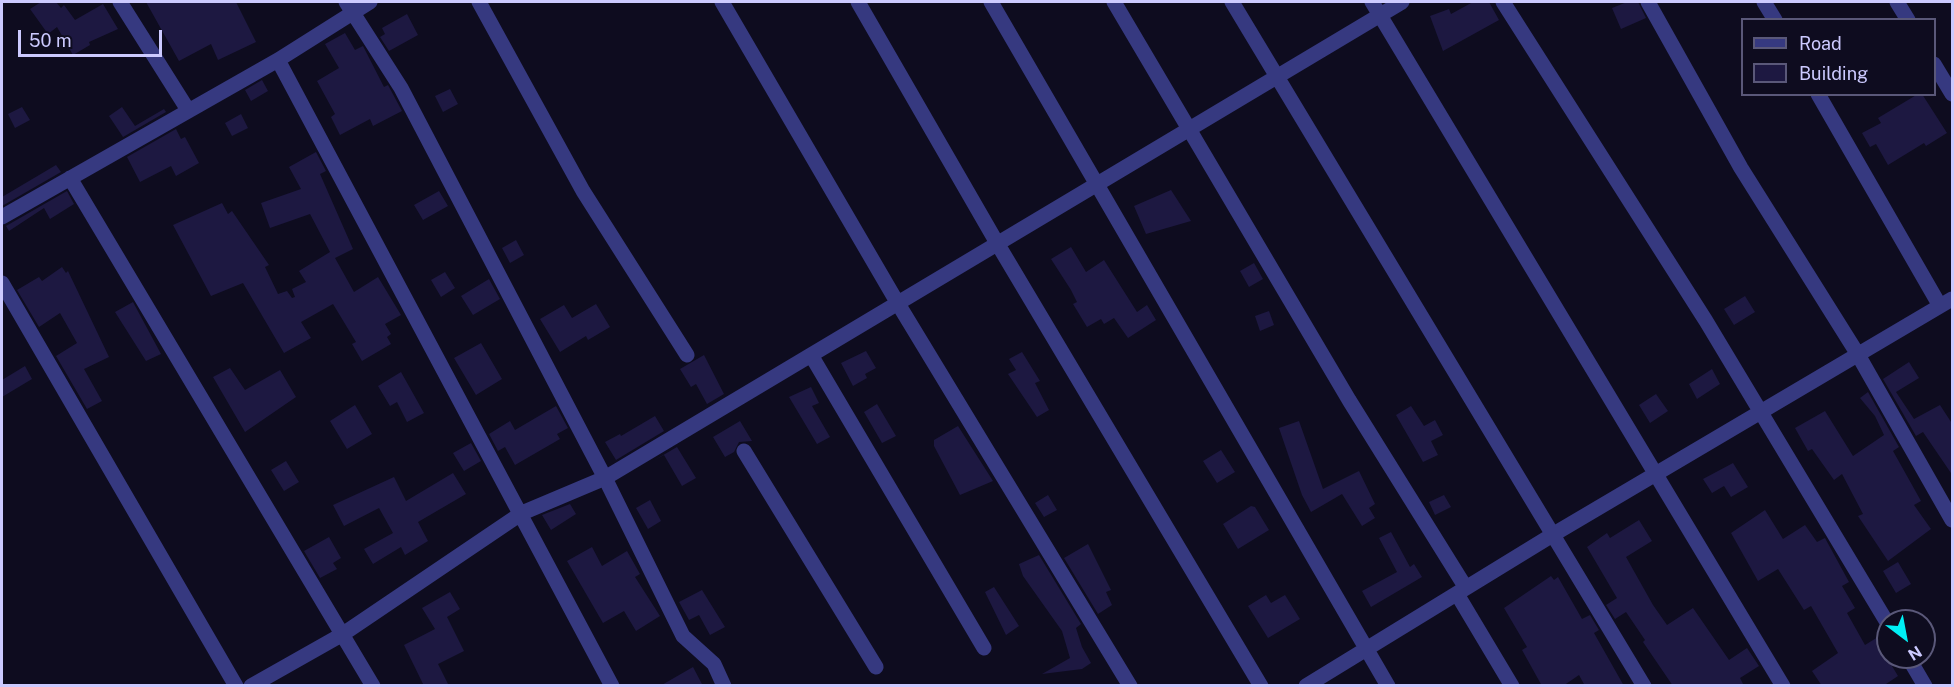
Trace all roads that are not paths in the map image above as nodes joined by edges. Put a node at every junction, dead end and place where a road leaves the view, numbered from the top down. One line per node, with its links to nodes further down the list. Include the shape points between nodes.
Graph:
1 (120, 2): 23 (street)
2 (370, 2): 14 (street)
3 (479, 2): 33 (street, via 583,191)
4 (722, 2): 30 (street)
5 (858, 2): 28 (street)
6 (991, 2): 26 (street)
7 (1114, 2): 24 (street)
8 (1232, 2): 20 (street)
9 (1402, 2): 15 (street)
10 (1503, 2): 35 (street)
11 (1648, 2): 32 (street, via 1741,168)
12 (1764, 2): 16 (street)
13 (1898, 2): 17 (street)
14 (349, 7): 18 (street); 38 (street, via 401,88)
15 (1376, 8): 20 (street); 37 (street)
16 (1774, 18)
17 (1907, 18)
18 (278, 60): 23 (street); 39 (street)
19 (1936, 66): 21 (street)
20 (1277, 79): 24 (street); 41 (street)
21 (1953, 94)
22 (1819, 96): 31 (street)
23 (188, 110): 25 (street)
24 (1187, 129): 26 (street); 42 (street)
25 (70, 178): 27 (street); 44 (street)
26 (1097, 184): 28 (street); 46 (street)
27 (2, 217)
28 (997, 243): 30 (street); 55 (street)
29 (2, 283): 49 (street)
30 (897, 302): 34 (street); 54 (street)
31 (1948, 304): 32 (street)
32 (1857, 353): 35 (street); 40 (street)
33 (687, 355)
34 (812, 355): 38 (street); 45 (street)
35 (1761, 414): 37 (street); 43 (street)
36 (744, 452): 47 (street)
37 (1656, 474): 41 (street); 60 (street)
38 (604, 478): 39 (street); 53 (street, via 683,636 714,664)
39 (522, 513): 44 (street); 52 (street)
40 (1953, 520)
41 (1554, 534): 42 (street); 59 (street)
42 (1462, 591): 46 (street); 58 (street)
43 (1879, 609)
44 (343, 634): 50 (street); 51 (street)
45 (984, 648)
46 (1365, 648): 56 (street); 57 (street)
47 (876, 667)
48 (1915, 669): 61 (street)
49 (236, 686)
50 (251, 686)
51 (373, 686)
52 (612, 686)
53 (724, 686)
54 (1130, 686)
55 (1261, 686)
56 (1306, 686)
57 (1388, 686)
58 (1512, 686)
59 (1644, 686)
60 (1783, 686)
61 (1925, 686)

